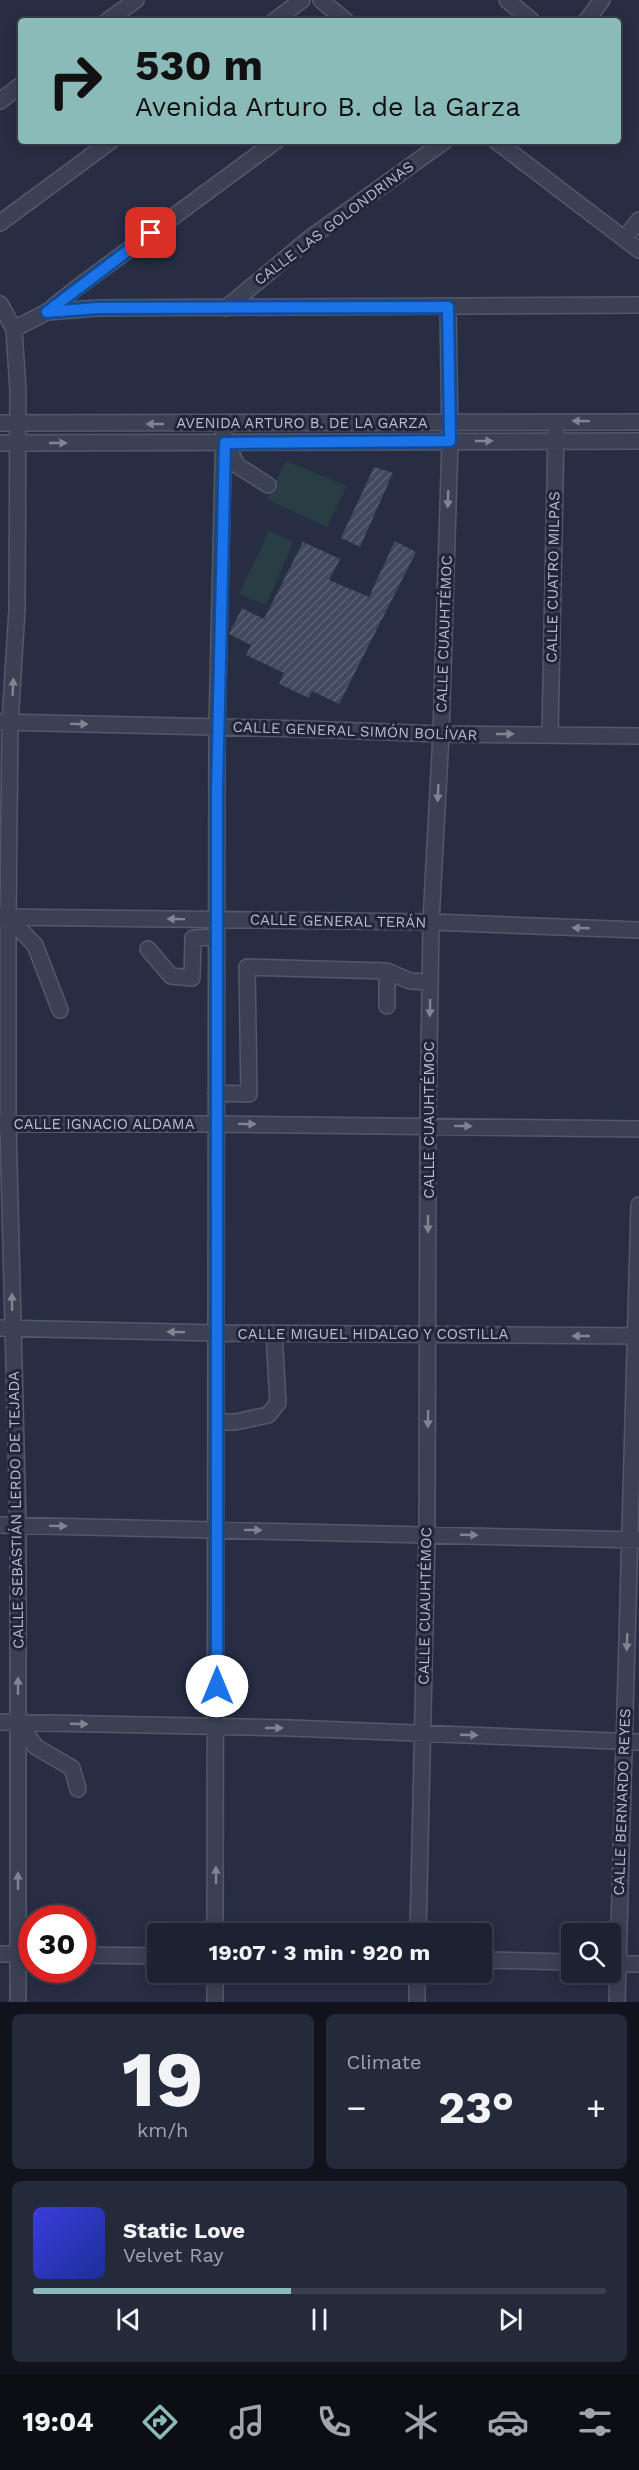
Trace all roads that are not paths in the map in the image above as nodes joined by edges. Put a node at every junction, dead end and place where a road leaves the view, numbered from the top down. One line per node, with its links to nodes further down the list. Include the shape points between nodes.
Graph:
1 (136, 0): 6 (street)
2 (303, 0): 7 (street)
3 (321, 0): 8 (street)
4 (507, 0): 9 (street)
5 (602, 0): 10 (street)
6 (111, 18)
7 (278, 18)
8 (342, 18)
9 (528, 18)
10 (588, 18)
11 (18, 87): 12 (street)
12 (0, 101)
13 (107, 144): 18 (street)
14 (272, 144): 25 (street)
15 (441, 144): 24 (street, CALLE LAS GOLONDRINAS, via 310,238)
16 (500, 144): 19 (street)
17 (639, 220): 19 (street)
18 (0, 224)
19 (624, 239): 20 (street)
20 (639, 250)
21 (0, 304): 26 (street)
22 (639, 305): 23 (street)
23 (448, 307): 24 (street); 29 (street, CALLE CUAUHTÉMOC)
24 (226, 308): 25 (street)
25 (47, 312): 26 (street)
26 (14, 329): 28 (street, CALLE SEBASTIÁN LERDO DE TEJADA, via 17,362)
27 (556, 420): 29 (street, AVENIDA ARTURO B. DE LA GARZA); 30 (street, AVENIDA ARTURO B. DE LA GARZA, one-way to 27); 33 (street, CALLE CUATRO MILPAS)
28 (5, 422): 31 (street, AVENIDA ARTURO B. DE LA GARZA, one-way to 28); 36 (street, CALLE SEBASTIÁN LERDO DE TEJADA)
29 (450, 422): 31 (street, AVENIDA ARTURO B. DE LA GARZA); 32 (street, CALLE CUAUHTÉMOC)
30 (639, 422)
31 (224, 423): 37 (street)
32 (450, 441): 33 (street, AVENIDA ARTURO B. DE LA GARZA, one-way to 33); 37 (street, AVENIDA ARTURO B. DE LA GARZA); 41 (street, CALLE CUAUHTÉMOC, one-way to 41)
33 (556, 441): 34 (street, AVENIDA ARTURO B. DE LA GARZA); 42 (street, CALLE CUATRO MILPAS)
34 (639, 441)
35 (0, 442): 36 (street, AVENIDA ARTURO B. DE LA GARZA)
36 (17, 443): 37 (street, AVENIDA ARTURO B. DE LA GARZA, one-way to 37); 39 (street, CALLE SEBASTIÁN LERDO DE TEJADA, one-way to 36, via 17,609)
37 (225, 443): 38 (street, via 238,466); 40 (street)
38 (268, 485)
39 (5, 722): 40 (street, CALLE GENERAL SIMÓN BOLÍVAR, one-way to 40); 44 (street, CALLE SEBASTIÁN LERDO DE TEJADA)
40 (218, 727): 41 (street, CALLE GENERAL SIMÓN BOLÍVAR); 45 (street)
41 (441, 734): 42 (street, CALLE GENERAL SIMÓN BOLÍVAR, one-way to 42); 46 (street, CALLE CUAUHTÉMOC, one-way to 46)
42 (550, 734): 43 (street, CALLE GENERAL SIMÓN BOLÍVAR)
43 (639, 736)
44 (4, 917): 45 (street, CALLE GENERAL TERÁN, one-way to 44); 53 (street, via 35,945); 55 (street, CALLE SEBASTIÁN LERDO DE TEJADA)
45 (216, 920): 46 (street, CALLE GENERAL TERÁN); 48 (street)
46 (431, 922): 47 (street, CALLE GENERAL TERÁN, one-way to 46); 51 (street, CALLE CUAUHTÉMOC)
47 (639, 930)
48 (216, 937): 49 (street, via 193,938 192,978 171,976); 54 (street)
49 (148, 949)
50 (387, 971): 51 (street, via 410,981); 52 (street); 54 (street, via 247,967 249,1094)
51 (430, 982): 57 (street, CALLE CUAUHTÉMOC, one-way to 57)
52 (387, 1006)
53 (60, 1010)
54 (216, 1093): 56 (street)
55 (4, 1124): 56 (street, CALLE IGNACIO ALDAMA); 60 (street, CALLE SEBASTIÁN LERDO DE TEJADA, one-way to 55)
56 (216, 1124): 57 (street, CALLE IGNACIO ALDAMA, one-way to 57); 61 (street)
57 (428, 1126): 58 (street, CALLE IGNACIO ALDAMA, one-way to 58); 63 (street, CALLE CUAUHTÉMOC, one-way to 63)
58 (639, 1129)
59 (639, 1205): 64 (street, CALLE BERNARDO REYES)
60 (6, 1328): 61 (street, CALLE MIGUEL HIDALGO Y COSTILLA, one-way to 60); 67 (street, CALLE SEBASTIÁN LERDO DE TEJADA)
61 (217, 1333): 62 (street, CALLE MIGUEL HIDALGO Y COSTILLA); 65 (street)
62 (274, 1334): 63 (street, CALLE MIGUEL HIDALGO Y COSTILLA); 65 (street, via 278,1403 268,1415)
63 (429, 1335): 64 (street, CALLE MIGUEL HIDALGO Y COSTILLA, one-way to 63); 69 (street, CALLE CUAUHTÉMOC, one-way to 69)
64 (637, 1336): 70 (street, CALLE BERNARDO REYES)
65 (217, 1422): 68 (street)
66 (0, 1525): 67 (street)
67 (18, 1526): 68 (street, one-way to 68); 72 (street, CALLE SEBASTIÁN LERDO DE TEJADA, one-way to 67)
68 (217, 1529): 69 (street, one-way to 69); 73 (street)
69 (427, 1534): 70 (street, one-way to 70); 74 (street, CALLE CUAUHTÉMOC)
70 (635, 1540): 75 (street, CALLE BERNARDO REYES, one-way to 75)
71 (0, 1722): 72 (street)
72 (18, 1722): 73 (street, one-way to 73); 76 (street, via 36,1747 72,1768); 77 (street, CALLE SEBASTIÁN LERDO DE TEJADA, one-way to 72)
73 (217, 1728): 74 (street, one-way to 74); 78 (street, one-way to 73)
74 (423, 1733): 75 (street, one-way to 75); 79 (street, CALLE CUAUHTÉMOC)
75 (631, 1742): 80 (street, CALLE BERNARDO REYES)
76 (78, 1790)
77 (24, 1905)
78 (215, 1923)
79 (418, 1923)
80 (617, 1923)
81 (0, 1954): 82 (street)
82 (18, 1954)
83 (96, 1955): 84 (street)
84 (147, 1956)
85 (492, 1960): 86 (street)
86 (561, 1962)
87 (621, 1963): 88 (street)
88 (639, 1964)
89 (21, 1983): 93 (street, CALLE SEBASTIÁN LERDO DE TEJADA)
90 (215, 1983): 94 (street)
91 (417, 1983): 95 (street)
92 (616, 1983): 96 (street, CALLE BERNARDO REYES)
93 (18, 2002)
94 (215, 2002)
95 (417, 2002)
96 (617, 2002)

